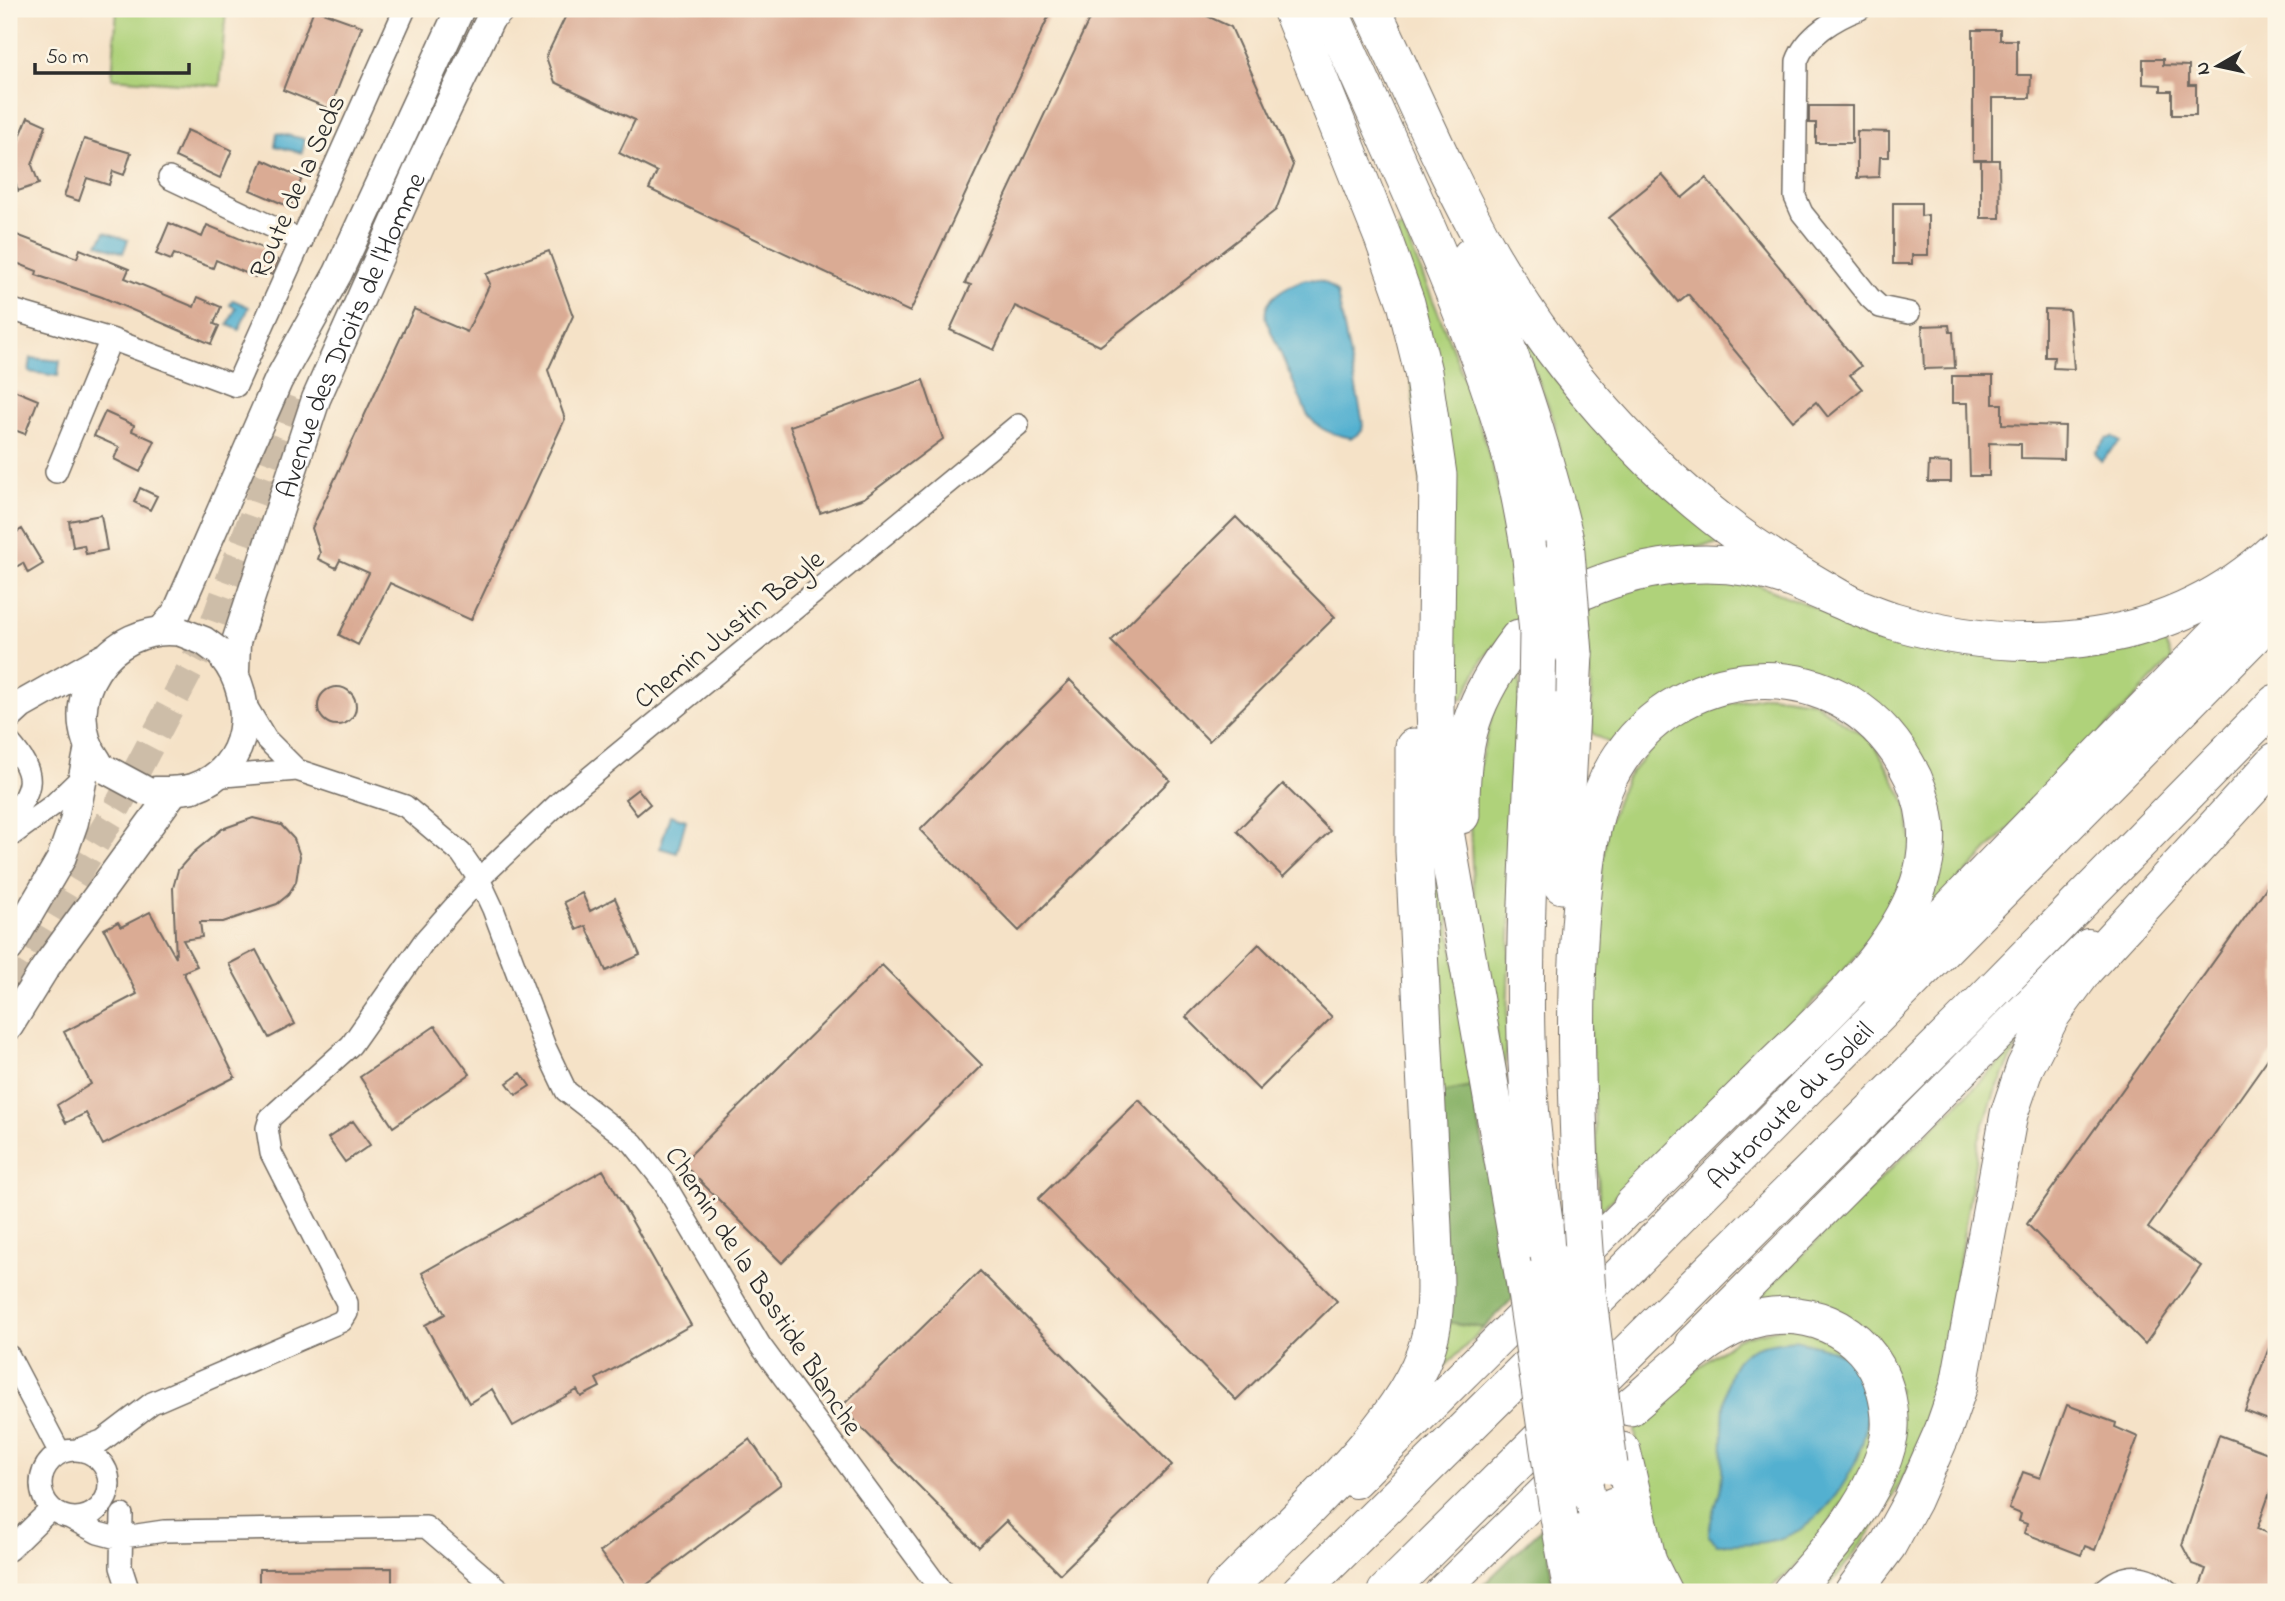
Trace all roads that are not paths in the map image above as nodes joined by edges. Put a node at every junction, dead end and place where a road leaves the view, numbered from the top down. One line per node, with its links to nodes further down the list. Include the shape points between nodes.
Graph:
1 (405, 9): 12 (street, Route de la Seds)
2 (486, 9): 8 (main road, Avenue des Droits de l'Homme); 9 (main road, Avenue des Droits de l'Homme)
3 (1279, 9): 11 (highway)
4 (1291, 9): 11 (highway)
5 (1329, 9): 46 (highway, bridge, via 1442,268 1487,384 1516,475 1531,556 1538,633 1525,954)
6 (1369, 9): 22 (highway, via 1489,250 1559,358 1637,447 1713,515 1786,567); 45 (highway, bridge, via 1526,396 1565,540 1574,654 1558,993 1560,1090)
7 (1860, 9): 14 (street, via 1821,31 1802,47 1797,61 1794,197 1802,214 1870,298 1880,307)
8 (396, 150): 9 (main road, via 299,390); 24 (main road, Avenue des Droits de l'Homme, via 338,273 278,381)
9 (422, 161): 27 (main road, Avenue des Droits de l'Homme, via 316,399)
10 (169, 178): 12 (street)
11 (1358, 178): 16 (highway, via 1406,303)
12 (302, 241): 15 (street, Route de la Seds, via 236,386)
13 (9, 309): 15 (street)
14 (1909, 313)
15 (111, 339): 18 (street)
16 (1423, 372): 43 (highway, via 1438,475 1435,710 1439,797); 62 (highway, via 1425,504 1413,784 1433,1227 1429,1341 1419,1368 1388,1419)
17 (1018, 425): 40 (street, Chemin Justin Bayle, via 561,801)
18 (56, 472)
19 (2276, 550): 22 (highway, via 2219,592 2169,618 2097,638 2028,643 1969,638)
20 (2276, 570): 44 (main road, via 1908,949)
21 (1585, 590): 22 (highway, via 1654,568 1716,564 1758,569)
22 (1851, 605)
23 (2276, 613): 64 (highway, Autoroute du Soleil, via 1623,1273)
24 (172, 631): 26 (main road, via 137,637); 27 (main road, bridge, via 204,641)
25 (1519, 638): 43 (highway, via 1475,707 1465,740 1461,794 1465,878)
26 (106, 656): 30 (main road); 31 (main road, via 92,675 84,701)
27 (227, 662): 28 (main road)
28 (244, 704): 34 (street, via 266,739); 36 (main road, via 240,746 230,763)
29 (2276, 704): 65 (highway, via 1943,1042)
30 (15, 710): 31 (main road, via 59,707 76,717)
31 (87, 738): 35 (main road)
32 (9, 742): 38 (street, via 27,766 31,785)
33 (2276, 758): 48 (main road); 73 (highway, via 2085,969 2052,1014 2025,1067 2009,1114 1959,1385 1912,1501 1888,1545)
34 (297, 770): 36 (street); 40 (street, Chemin de la Bastide Blanche, via 405,806 461,853)
35 (96, 773): 37 (main road, bridge); 39 (street); 41 (main road, via 61,859)
36 (212, 776): 37 (main road, via 195,787)
37 (160, 791): 42 (main road)
38 (9, 820)
39 (9, 837)
40 (479, 879): 49 (street, Chemin Justin Bayle, via 425,940 351,1045 276,1111 267,1128 271,1153 347,1303 342,1321 152,1403); 61 (street, Chemin de la Bastide Blanche, via 566,1091 633,1143 663,1181 760,1345)
41 (9, 948)
42 (9, 1026)
43 (1496, 1122): 46 (highway)
44 (1632, 1206): 45 (highway, via 1877,958 1919,883 1927,821 1914,777 1878,726 1844,700 1789,681 1764,679 1697,694 1656,717 1609,779 1592,827 1578,948); 63 (main road)
45 (1579, 1225): 51 (highway, bridge)
46 (1536, 1267): 51 (highway, bridge); 55 (highway, bridge)
47 (9, 1356): 50 (street)
48 (1630, 1407): 66 (main road); 72 (highway, via 1740,1324 1790,1315 1827,1322 1862,1345 1881,1377 1889,1405 1889,1435 1878,1472 1854,1515)
49 (123, 1427): 50 (street, via 102,1441); 52 (street, via 112,1452)
50 (69, 1451): 52 (street, via 96,1457); 53 (street, via 47,1464 40,1482 41,1492)
51 (1605, 1469): 69 (highway); 70 (highway); 71 (highway)
52 (109, 1482): 53 (street, via 99,1508 80,1518); 54 (street)
53 (61, 1513): 57 (street, via 98,1533); 58 (street)
54 (122, 1515): 56 (street); 57 (street)
55 (1559, 1517): 67 (highway); 68 (highway)
56 (164, 1531): 57 (street); 60 (street, via 426,1527)
57 (124, 1537): 59 (street, via 121,1567)
58 (9, 1550)
59 (129, 1592)
60 (502, 1592)
61 (942, 1592)
62 (1224, 1592)
63 (1243, 1592)
64 (1300, 1592)
65 (1386, 1592)
66 (1441, 1592)
67 (1566, 1592)
68 (1572, 1592)
69 (1598, 1592)
70 (1625, 1592)
71 (1663, 1592)
72 (1791, 1592)
73 (1853, 1592)
74 (2102, 1592): 75 (street, via 2120,1579 2142,1576)
75 (2169, 1592)

